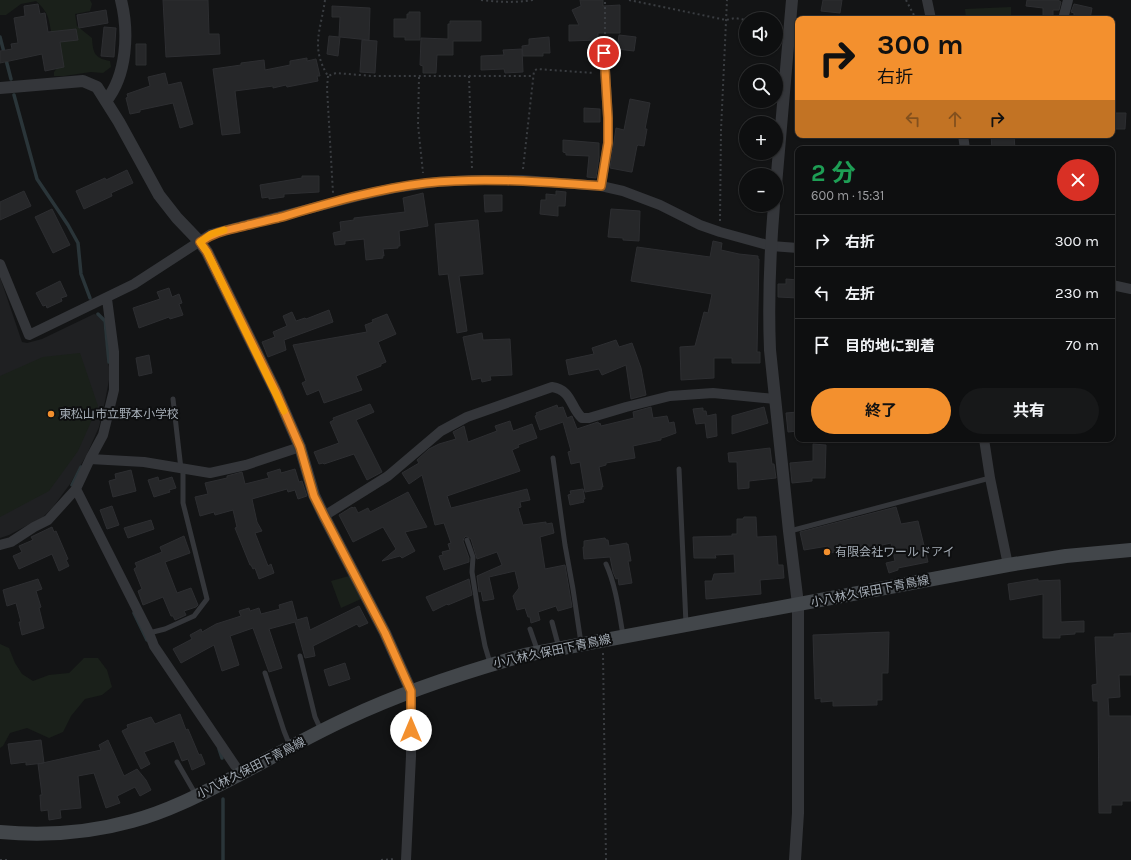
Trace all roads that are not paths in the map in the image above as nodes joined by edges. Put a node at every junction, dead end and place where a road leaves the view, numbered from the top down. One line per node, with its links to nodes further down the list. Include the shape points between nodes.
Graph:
1 (121, 0): 9 (street, via 125,47 114,92)
2 (792, 0): 10 (street)
3 (927, 0): 5 (street)
4 (1068, 0): 6 (street)
5 (930, 16)
6 (1064, 16)
7 (604, 53): 11 (street, via 608,143)
8 (0, 88): 9 (street, via 83,81 96,87)
9 (106, 101): 13 (street, via 159,195)
10 (777, 168)
11 (601, 186): 13 (street, via 522,180 472,180 424,184 362,195 221,231); 14 (street, via 660,205 700,225)
12 (773, 212): 14 (street)
13 (200, 242): 19 (street); 23 (street, via 272,385)
14 (771, 246): 15 (street); 21 (street, via 769,320)
15 (795, 248)
16 (0, 264): 19 (street, via 29,335)
17 (1115, 286): 18 (street)
18 (1131, 289)
19 (107, 299): 25 (street, via 114,352 114,390 103,435)
20 (173, 399): 26 (lane)
21 (775, 399): 30 (street, via 713,393 670,396 582,418 561,388 552,387 467,417 441,431 388,476); 31 (street)
22 (984, 442): 28 (street)
23 (300, 447): 26 (street, via 227,470 210,473); 30 (street, via 314,496)
24 (553, 458): 43 (lane)
25 (90, 459): 26 (street, via 144,462); 29 (street)
26 (182, 469): 41 (lane, via 183,503 207,599 194,616)
27 (679, 469): 39 (lane)
28 (990, 478): 31 (lane); 36 (street)
29 (76, 489): 33 (street, via 48,520 11,542); 41 (street)
30 (324, 516): 49 (street, via 385,633)
31 (789, 531): 37 (street)
32 (467, 540): 47 (lane, via 473,556 472,572)
33 (0, 545)
34 (1131, 550): 36 (main road, 小八林久保田下青鳥線)
35 (606, 564): 42 (lane, via 611,574)
36 (1008, 565): 37 (main road, 小八林久保田下青鳥線)
37 (798, 604): 39 (main road, 小八林久保田下青鳥線); 57 (street)
38 (552, 622): 44 (lane)
39 (686, 625): 42 (main road, 小八林久保田下青鳥線)
40 (530, 628): 45 (lane)
41 (149, 633): 53 (street, via 154,646)
42 (624, 636): 43 (main road, 小八林久保田下青鳥線)
43 (581, 644): 44 (main road, 小八林久保田下青鳥線)
44 (559, 648): 45 (main road, 小八林久保田下青鳥線)
45 (538, 652): 47 (main road, 小八林久保田下青鳥線)
46 (300, 656): 50 (lane, via 315,717)
47 (490, 664): 49 (main road, 小八林久保田下青鳥線)
48 (265, 673): 51 (lane)
49 (411, 691): 50 (main road, 小八林久保田下青鳥線); 56 (street)
50 (321, 731): 51 (main road, 小八林久保田下青鳥線)
51 (291, 747): 53 (main road, 小八林久保田下青鳥線)
52 (177, 762): 54 (lane)
53 (240, 773): 54 (main road, 小八林久保田下青鳥線)
54 (197, 796): 55 (main road, 小八林久保田下青鳥線, via 132,821 96,829 30,834)
55 (0, 832)
56 (406, 860)
57 (796, 860)

